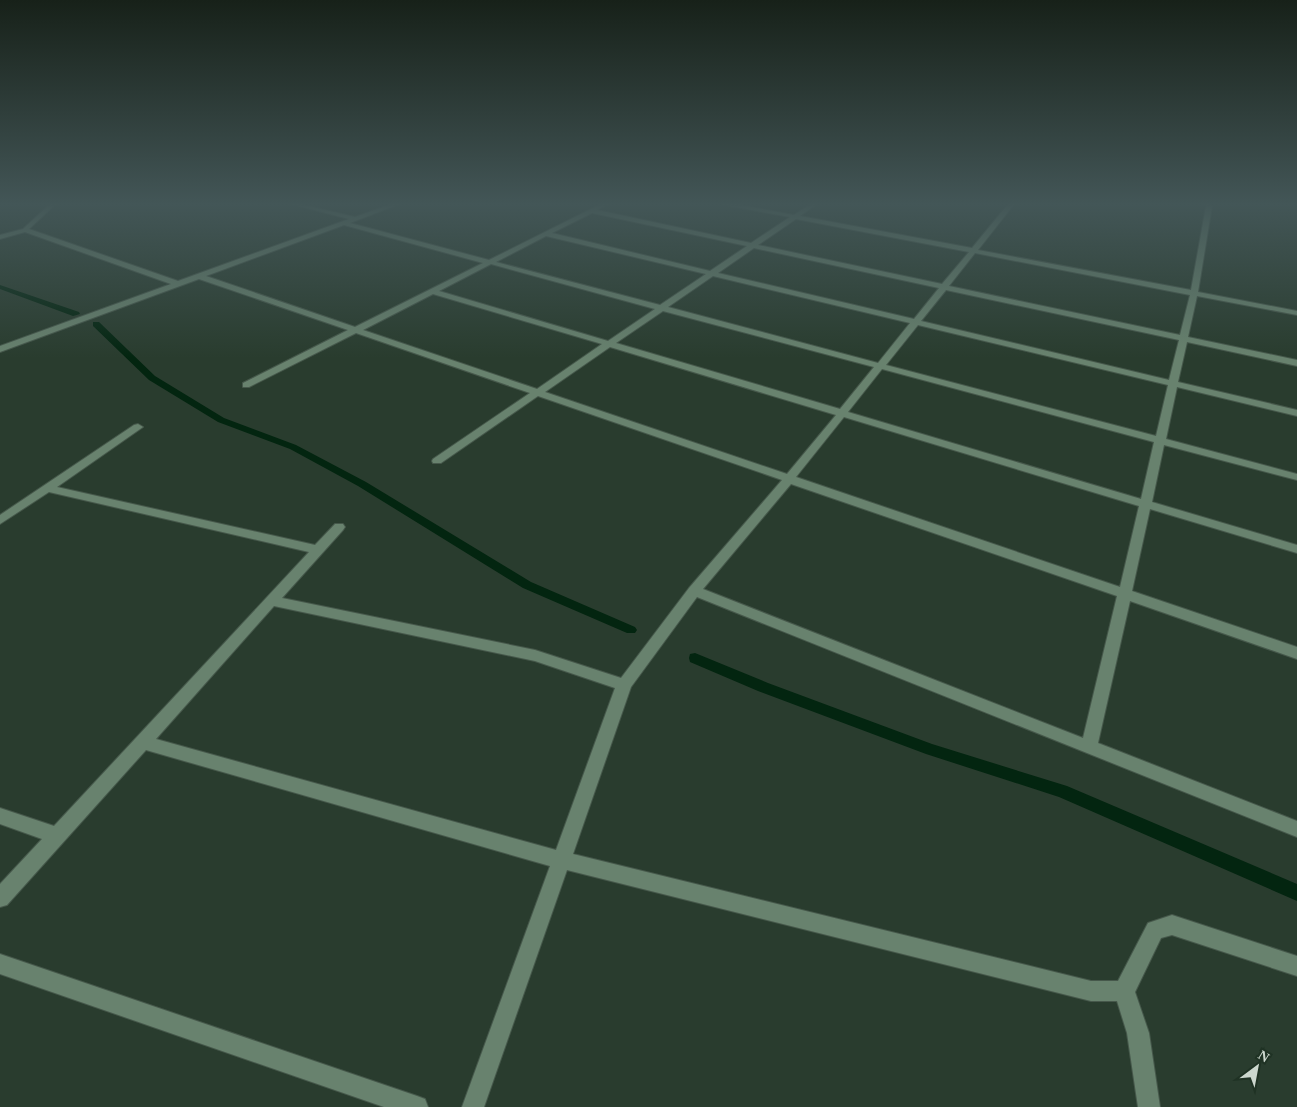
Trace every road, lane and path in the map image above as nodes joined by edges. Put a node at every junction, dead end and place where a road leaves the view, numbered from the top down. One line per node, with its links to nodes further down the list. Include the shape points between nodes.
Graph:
1 (95, 255): 14 (street)
2 (256, 255): 13 (street)
3 (462, 255): 11 (street)
4 (505, 255): 11 (street)
5 (634, 255): 12 (street)
6 (740, 255): 12 (street)
7 (793, 255): 15 (street)
8 (969, 255): 15 (street)
9 (997, 255): 17 (street)
10 (1201, 255): 17 (street)
11 (490, 262): 16 (street); 18 (street)
12 (712, 273): 18 (street); 20 (street)
13 (198, 276): 14 (street); 21 (street)
14 (178, 284): 24 (street)
15 (944, 287): 20 (street); 22 (street)
16 (432, 291): 21 (street); 23 (street)
17 (1194, 293): 19 (street); 22 (street)
18 (662, 308): 23 (street); 26 (street)
19 (1297, 313)
20 (916, 322): 26 (street); 27 (street)
21 (355, 330): 28 (street); 29 (street)
22 (1184, 338): 25 (street); 27 (street)
23 (609, 344): 29 (street); 31 (street)
24 (0, 349)
25 (1297, 363)
26 (880, 366): 31 (street); 33 (street)
27 (1173, 383): 30 (street); 33 (street)
28 (246, 385)
29 (537, 392): 34 (street); 36 (street)
30 (1297, 412)
31 (842, 413): 36 (street); 38 (street)
32 (138, 427): 37 (street)
33 (1160, 441): 35 (street); 38 (street)
34 (437, 461)
35 (1297, 478)
36 (789, 479): 43 (street); 44 (street)
37 (47, 488): 39 (street); 42 (street)
38 (1146, 504): 41 (street); 44 (street)
39 (0, 520)
40 (339, 527): 42 (street)
41 (1297, 549)
42 (318, 550): 45 (street)
43 (694, 591): 47 (street); 49 (street)
44 (1125, 594): 46 (street); 49 (street)
45 (271, 601): 47 (street, via 534,656); 48 (street)
46 (1297, 653)
47 (624, 685): 53 (street)
48 (143, 742): 52 (street); 53 (street)
49 (1089, 748): 51 (street)
50 (0, 816): 52 (street)
51 (1297, 829)
52 (57, 836): 54 (street)
53 (561, 860): 57 (street, via 1091,991); 59 (street)
54 (0, 898)
55 (0, 964): 58 (street)
56 (1297, 966): 57 (street, via 1172,924 1156,930)
57 (1124, 991): 60 (street, via 1138,1033)
58 (418, 1107)
59 (473, 1107)
60 (1149, 1107)

